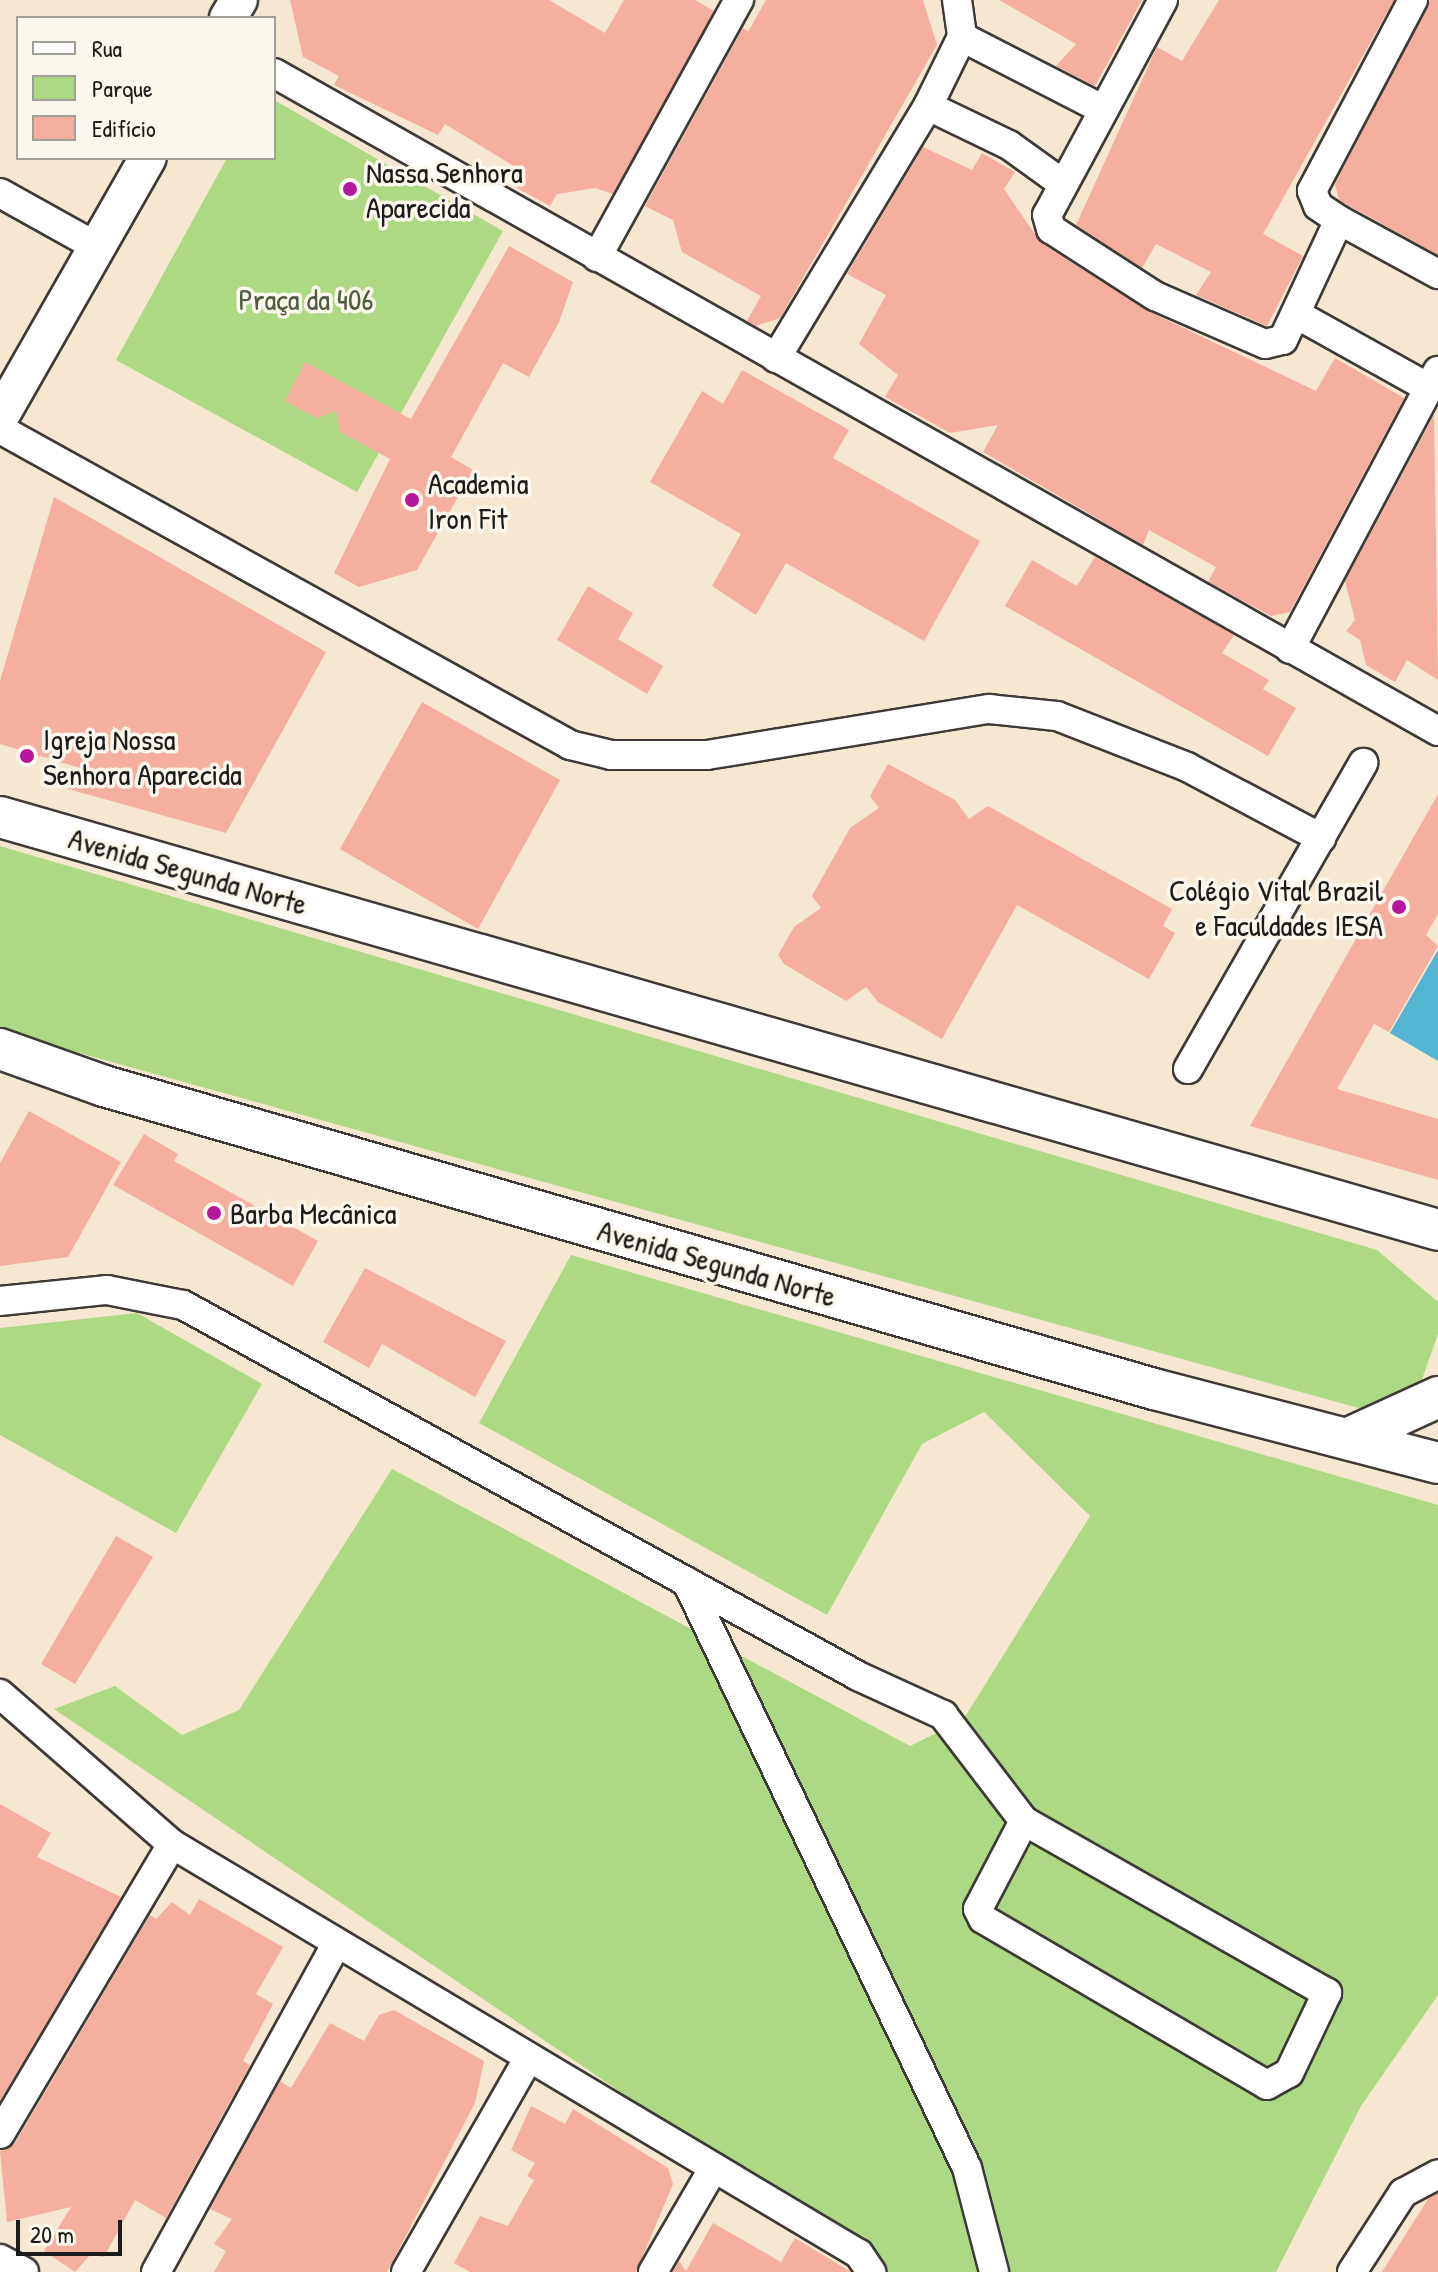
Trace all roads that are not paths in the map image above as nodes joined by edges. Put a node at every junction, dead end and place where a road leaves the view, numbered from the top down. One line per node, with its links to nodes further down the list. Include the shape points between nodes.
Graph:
1 (739, 0): 14 (street)
2 (957, 0): 5 (street)
3 (1163, 0): 8 (street)
4 (1413, 0): 12 (street, via 1312,191 1318,206)
5 (962, 37): 7 (street); 8 (street)
6 (276, 74): 14 (street)
7 (928, 106): 10 (street, via 1009,145); 17 (street)
8 (1102, 109): 10 (street)
9 (147, 160): 13 (street)
10 (1063, 184): 16 (street, via 1047,215 1051,229 1155,296 1260,344 1283,340)
11 (0, 193): 13 (street)
12 (1339, 220): 15 (street); 16 (street)
13 (97, 247): 19 (street)
14 (597, 257): 17 (street)
15 (1438, 274)
16 (1296, 314): 18 (street)
17 (776, 358): 21 (street)
18 (1433, 380): 21 (street)
19 (0, 417)
20 (0, 429): 25 (street, via 570,745 611,755 707,755 989,709 1057,716 1187,767)
21 (1290, 649): 22 (street)
22 (1438, 731)
23 (1363, 763): 25 (street)
24 (0, 817): 28 (main road, Avenida Segunda Norte)
25 (1321, 838): 27 (street)
26 (0, 1049): 32 (main road, Avenida Segunda Norte, via 180,1108 1154,1389)
27 (1188, 1069)
28 (1423, 1226): 29 (main road)
29 (1438, 1250)
30 (0, 1301): 34 (street, via 107,1290 183,1305)
31 (1438, 1397): 32 (main road)
32 (1349, 1438): 33 (main road, Avenida Segunda Norte)
33 (1438, 1463)
34 (687, 1582): 36 (street, via 943,1715); 49 (street, via 967,2168)
35 (1, 1695): 37 (street)
36 (1024, 1821): 36 (street, via 1327,1993 1289,2073 1267,2085 983,1919 978,1909)
37 (172, 1844): 38 (street); 40 (street)
38 (335, 1946): 39 (street); 45 (street)
39 (528, 2059): 41 (street); 46 (street)
40 (0, 2134)
41 (714, 2167): 47 (street); 48 (street, via 859,2254)
42 (1438, 2174): 50 (street, via 1403,2193)
43 (0, 2259): 44 (street)
44 (24, 2272)
45 (156, 2272)
46 (406, 2272)
47 (653, 2272)
48 (871, 2272)
49 (994, 2272)
50 (1352, 2272)

